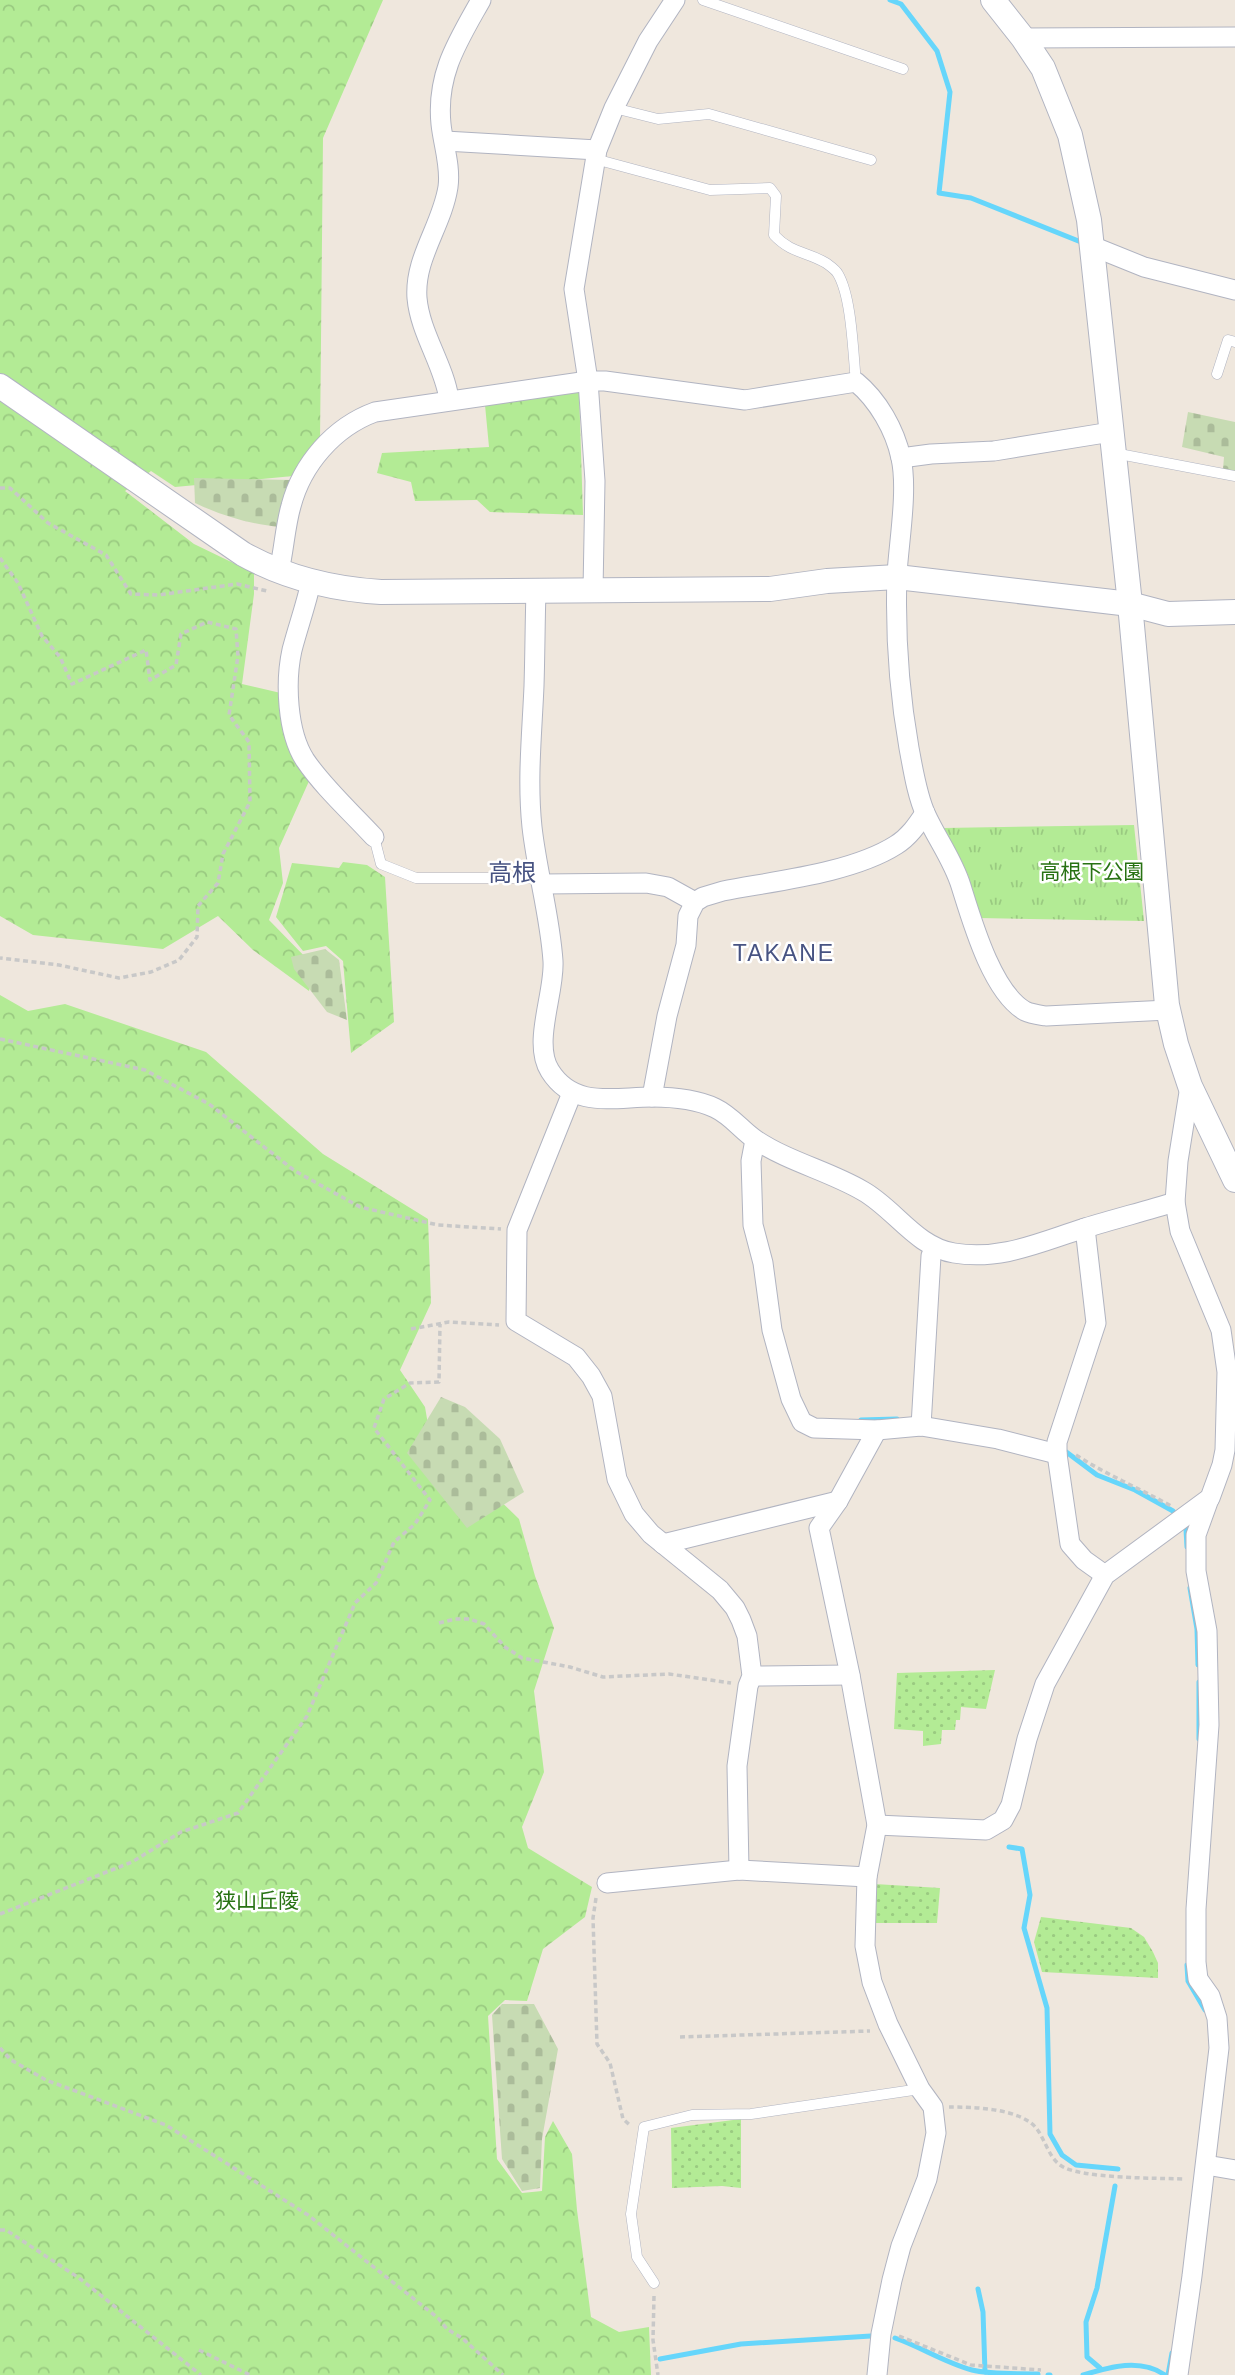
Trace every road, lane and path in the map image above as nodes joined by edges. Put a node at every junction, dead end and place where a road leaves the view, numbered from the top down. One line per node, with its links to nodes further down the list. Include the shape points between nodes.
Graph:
1 (481, 0): 9 (street, via 444,73 441,123)
2 (675, 0): 8 (street)
3 (703, 0): 7 (lane)
4 (993, 0): 6 (street)
5 (1235, 37): 6 (street)
6 (1023, 38): 12 (street, via 1043,68 1070,135)
7 (903, 69)
8 (614, 108): 10 (street); 11 (lane, via 658,120 709,114)
9 (445, 141): 10 (street); 19 (street, via 449,184 416,286)
10 (596, 155): 16 (street, via 574,289); 17 (lane, via 710,190 770,188 776,196 774,236 785,247 838,272)
11 (871, 160)
12 (1092, 246): 13 (street, via 1144,267); 20 (street)
13 (1235, 290)
14 (1235, 342): 15 (lane, via 1228,340)
15 (1217, 374)
16 (587, 381): 17 (street, via 744,400); 19 (street); 28 (street, via 595,481)
17 (856, 382): 21 (street, via 869,393 888,424)
18 (0, 386): 25 (street, via 223,542)
19 (449, 399): 25 (street, via 375,412 339,429 298,484)
20 (1113, 442): 21 (street); 22 (lane); 30 (street)
21 (901, 458): 26 (street)
22 (1235, 476)
23 (0, 488): 29 (path, via 10,488 48,523 106,555 131,594 158,595 237,584)
24 (0, 558): 36 (path, via 72,684 145,650 150,680 176,665 181,634 207,622 236,629 238,656 229,715 249,742 250,802 223,854 218,883 198,906 197,937 179,960 120,978)
25 (279, 571): 29 (street)
26 (897, 577): 28 (street, via 770,589); 30 (street); 32 (street, via 902,703)
27 (536, 591): 28 (street); 29 (street); 34 (street, via 529,780)
28 (593, 592)
29 (308, 593): 33 (street, via 292,650 289,712 303,757)
30 (1130, 604): 31 (street, via 1168,614); 37 (street)
31 (1235, 612)
32 (925, 813): 35 (street, via 897,845 856,865 723,891); 37 (street, via 957,873 991,968 1026,1012 1046,1016)
33 (374, 837): 34 (lane, via 381,864 416,878)
34 (542, 881): 35 (street, via 646,883 667,887); 40 (street, via 553,964 544,1054 548,1069)
35 (695, 902): 41 (street, via 688,916 686,945)
36 (0, 958)
37 (1168, 1010): 39 (street)
38 (0, 1039): 46 (path, via 145,1070 209,1104 295,1171 360,1207 438,1225)
39 (1190, 1086): 43 (street); 44 (street)
40 (572, 1093): 41 (street, via 598,1100); 46 (street)
41 (652, 1097): 42 (street, via 715,1107)
42 (755, 1140): 47 (street, via 863,1190); 53 (street, via 751,1161 753,1225 772,1330 795,1412 814,1428)
43 (1235, 1180)
44 (1175, 1202): 45 (street); 51 (street, via 1180,1231 1221,1330)
45 (1084, 1228): 47 (street, via 996,1256); 54 (street, via 1096,1323)
46 (517, 1230): 48 (street)
47 (934, 1249): 52 (street)
48 (516, 1321): 49 (path, via 512,1327 482,1322); 59 (street, via 576,1357 591,1376 601,1396 617,1479 642,1525)
49 (440, 1324): 50 (path); 68 (path, via 439,1382 410,1383 384,1399 374,1428 430,1500 415,1524 394,1542 376,1583 355,1603 307,1716 237,1813 181,1832 132,1863)
50 (411, 1329)
51 (1231, 1372): 55 (street, via 1225,1450)
52 (921, 1426): 53 (street); 54 (street)
53 (877, 1430): 57 (street)
54 (1057, 1448): 58 (path, via 1131,1484); 60 (street, via 1070,1545)
55 (1228, 1467): 56 (street)
56 (1210, 1498): 58 (street); 76 (street, via 1196,1535 1196,1571 1207,1631 1209,1725 1196,1962 1217,2018 1219,2048)
57 (838, 1501): 59 (street); 62 (street, via 819,1528)
58 (1185, 1518): 60 (street)
59 (663, 1544): 63 (street, via 735,1608 747,1636)
60 (1105, 1575): 64 (street, via 1045,1684 1003,1820 986,1830)
61 (439, 1623): 63 (path, via 470,1619 484,1624 522,1658 603,1677 668,1674)
62 (850, 1675): 63 (street); 64 (street)
63 (750, 1681): 65 (street, via 737,1766)
64 (877, 1825): 66 (street)
65 (739, 1870): 66 (street); 67 (street)
66 (867, 1877): 69 (street, via 865,1945 872,1982)
67 (607, 1883): 74 (path, via 598,1890 593,1918 597,2044 610,2063 623,2119)
68 (0, 1914)
69 (891, 2030): 70 (path); 72 (street)
70 (680, 2037)
71 (0, 2048): 84 (path, via 46,2080 166,2125 307,2215)
72 (920, 2090): 73 (street); 74 (lane, via 751,2114 692,2115)
73 (933, 2107): 76 (path, via 979,2107 1021,2117 1033,2124 1061,2166 1077,2171 1113,2176); 79 (street, via 936,2133 927,2179 901,2246)
74 (644, 2127): 78 (lane, via 631,2214 637,2257)
75 (1235, 2170): 76 (street)
76 (1205, 2173): 87 (street)
77 (0, 2230): 82 (path, via 79,2278)
78 (654, 2283): 85 (path)
79 (882, 2331): 81 (path, via 971,2365); 86 (street)
80 (199, 2350): 83 (path)
81 (1041, 2370)
82 (201, 2375)
83 (250, 2375)
84 (503, 2375)
85 (658, 2375)
86 (877, 2375)
87 (1178, 2375)

